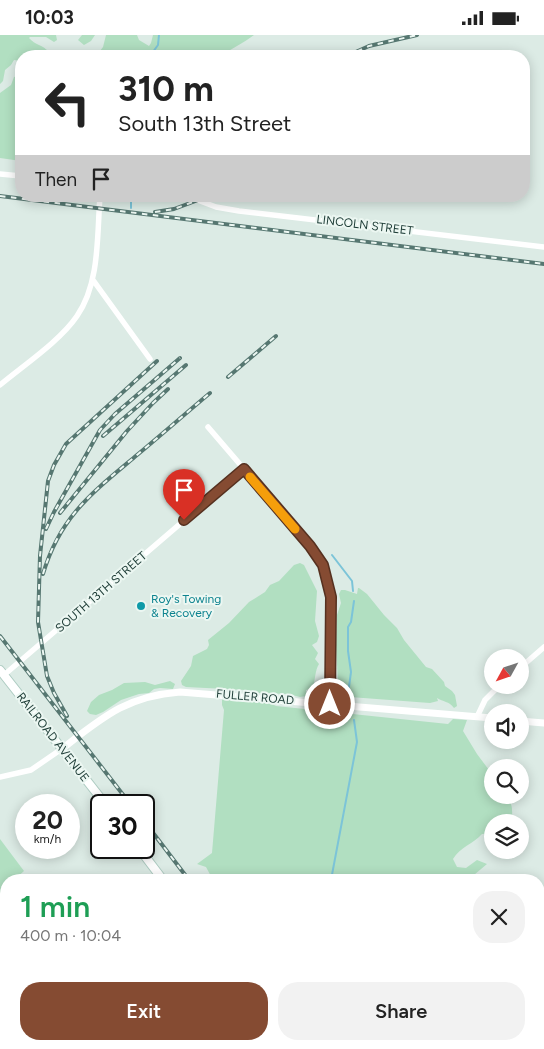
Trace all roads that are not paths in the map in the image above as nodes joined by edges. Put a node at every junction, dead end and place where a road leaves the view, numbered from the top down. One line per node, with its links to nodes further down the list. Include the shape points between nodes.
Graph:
1 (0, 174): 2 (street)
2 (15, 175)
3 (100, 202): 6 (street)
4 (203, 202): 5 (street, LINCOLN STREET, via 239,211)
5 (544, 247)
6 (93, 280): 7 (street); 8 (street, via 84,303 68,327)
7 (150, 359)
8 (0, 385)
9 (208, 427): 10 (street)
10 (244, 469): 13 (street, SOUTH 13TH STREET); 15 (street, via 310,546 324,569 331,597)
11 (544, 647): 12 (street)
12 (529, 660)
13 (2, 672): 20 (main road, RAILROAD AVENUE)
14 (491, 694): 16 (street)
15 (330, 704): 16 (street, FULLER ROAD); 20 (street, FULLER ROAD, via 194,692 156,694 112,712)
16 (477, 717): 17 (street, FULLER ROAD)
17 (484, 717)
18 (529, 722): 19 (street)
19 (544, 723)
20 (63, 748): 21 (street, via 31,770); 22 (main road, RAILROAD AVENUE)
21 (0, 777)
22 (98, 794)
23 (147, 859): 24 (main road)
24 (158, 874)

